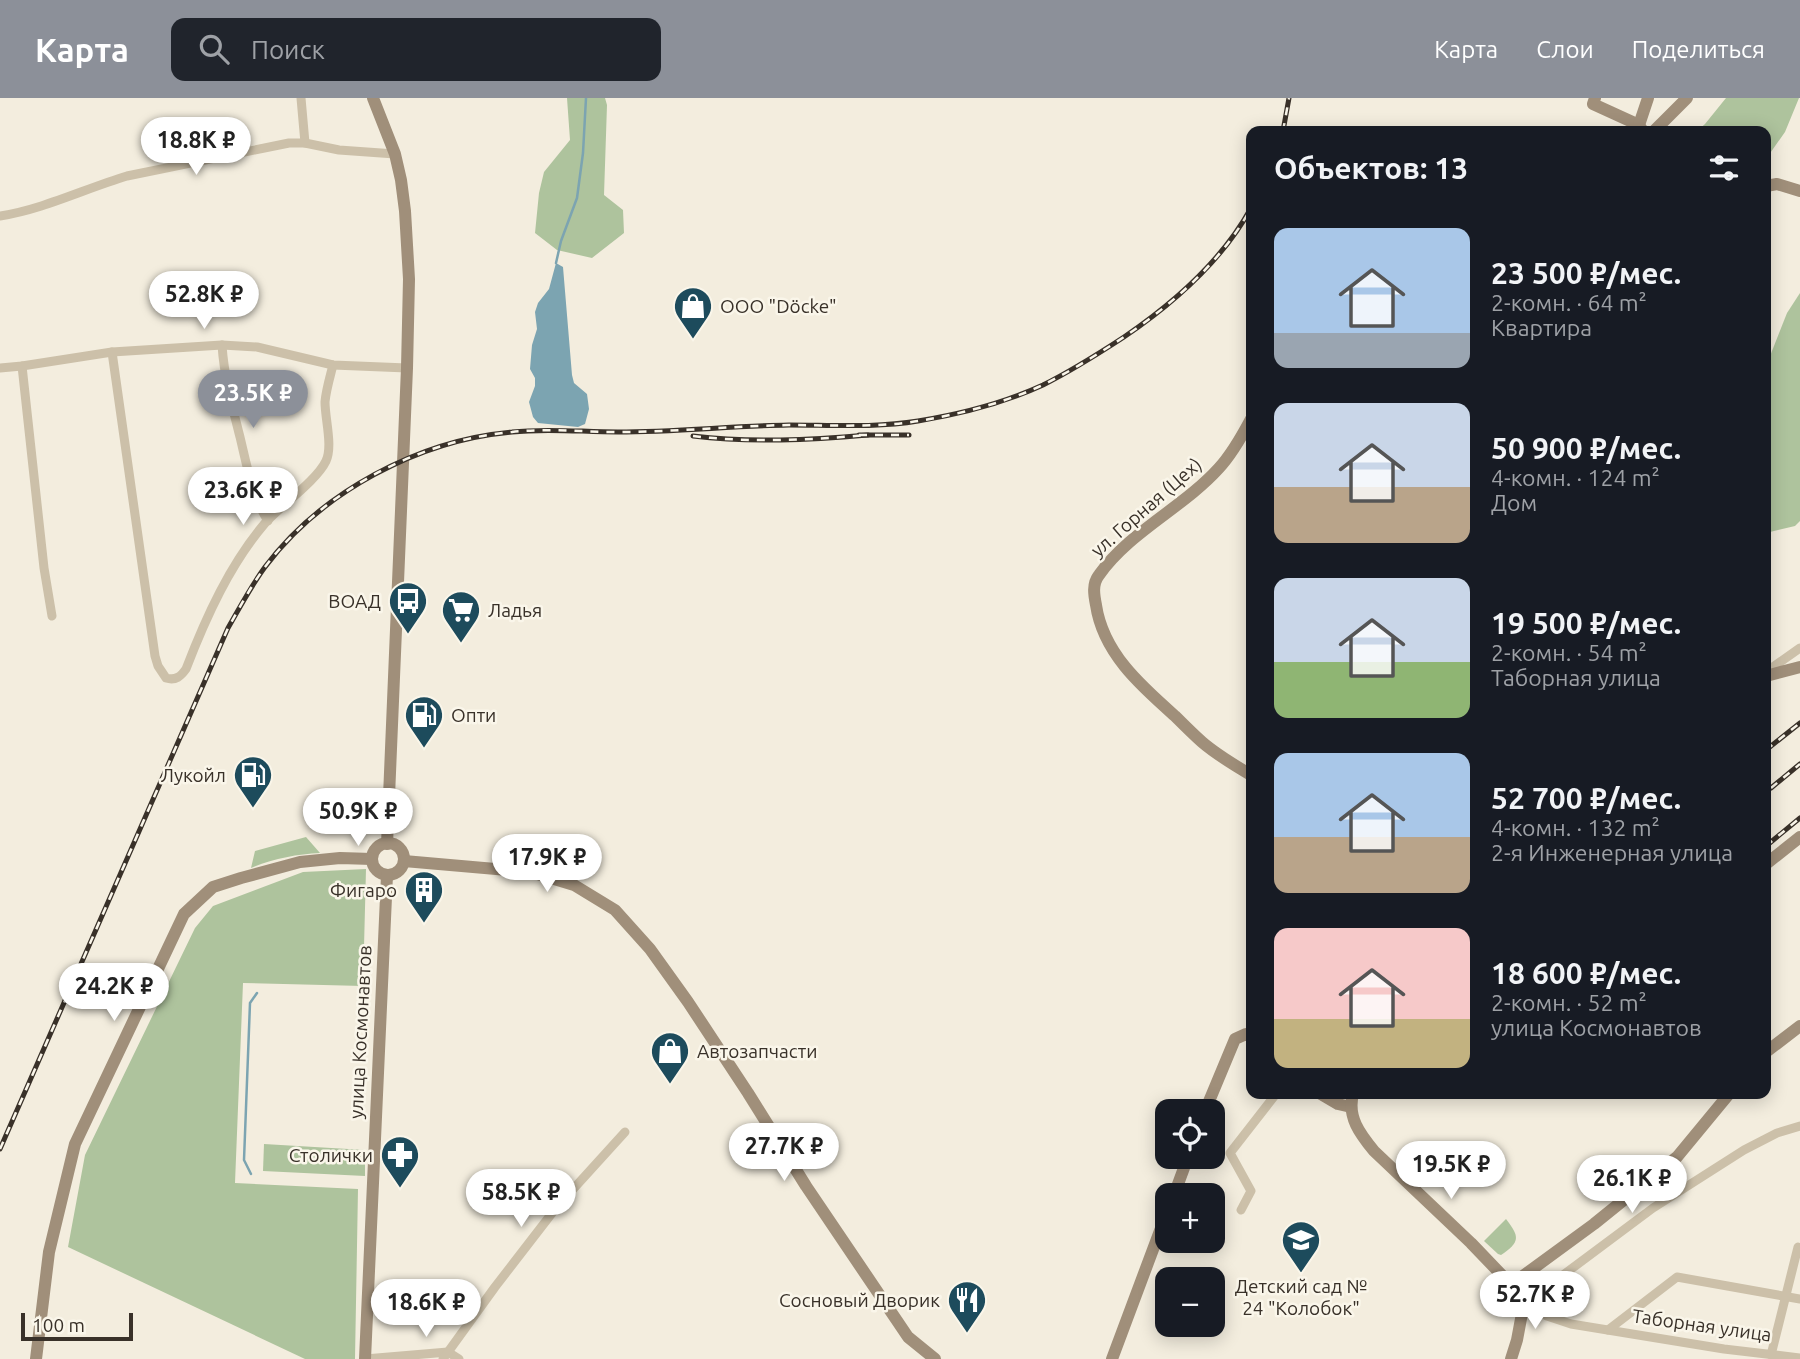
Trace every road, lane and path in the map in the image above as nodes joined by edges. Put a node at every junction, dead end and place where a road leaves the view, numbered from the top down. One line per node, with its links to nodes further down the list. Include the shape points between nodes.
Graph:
1 (301, 98): 9 (street)
2 (373, 98): 10 (main road)
3 (1595, 98): 6 (main road, via 1593,104)
4 (1648, 98): 7 (main road)
5 (1687, 98): 8 (main road)
6 (1637, 126)
7 (1641, 126)
8 (1659, 126)
9 (305, 143): 10 (street); 13 (street, via 127,176)
10 (395, 154): 19 (main road, via 407,241)
11 (1771, 185): 12 (main road)
12 (1800, 191)
13 (0, 216)
14 (222, 345): 15 (street); 16 (street, via 257,347); 21 (street, via 253,490)
15 (112, 352): 17 (street); 21 (street, via 155,656 166,678 177,678 186,668 226,580)
16 (333, 365): 19 (street); 21 (street, via 325,398 326,463)
17 (22, 366): 18 (street); 22 (street)
18 (0, 368)
19 (407, 368): 29 (main road)
20 (1246, 428): 27 (main road, ул. Горная (Цех), via 1219,468 1116,555 1097,577 1094,589 1098,616 1122,664 1202,743)
21 (268, 521)
22 (52, 616)
23 (1800, 648): 25 (street)
24 (1800, 667): 26 (main road)
25 (1771, 670)
26 (1771, 673)
27 (1246, 772)
28 (1800, 837): 31 (main road)
29 (387, 844): 30 (main road, via 377,848); 32 (main road, via 400,849)
30 (372, 859): 33 (main road, via 376,870); 57 (main road, via 300,862 241,877 213,887 184,914 75,1144 49,1252)
31 (1771, 860)
32 (404, 861): 33 (main road, via 399,871); 60 (main road, via 531,872 574,885 615,910 688,1002 908,1337)
33 (387, 875): 58 (main road, улица Космонавтов, via 373,1317)
34 (1800, 1027): 36 (main road)
35 (1246, 1034): 37 (main road, via 1235,1039)
36 (1771, 1048)
37 (1210, 1099)
38 (1272, 1099): 45 (street, via 1230,1153 1251,1191)
39 (1330, 1099): 42 (main road)
40 (1352, 1099): 42 (main road)
41 (1722, 1099): 48 (main road, via 1677,1157)
42 (1351, 1107): 48 (main road, via 1356,1126 1374,1151)
43 (1800, 1126): 51 (street, via 1744,1150)
44 (625, 1132): 55 (street, via 556,1208)
45 (1241, 1210)
46 (1155, 1244): 61 (main road)
47 (1798, 1247): 49 (street)
48 (1511, 1284): 51 (main road)
49 (1785, 1296): 50 (street); 52 (street, via 1678,1277); 54 (street)
50 (1800, 1299)
51 (1521, 1302): 52 (street, Таборная улица, via 1571,1324); 62 (main road)
52 (1608, 1330): 53 (street, Таборная улица)
53 (1724, 1354): 54 (street, Таборная улица)
54 (1771, 1355): 56 (street, Таборная улица)
55 (446, 1356): 58 (street); 59 (street)
56 (1800, 1358)
57 (36, 1359)
58 (365, 1359)
59 (458, 1359)
60 (935, 1359)
61 (1112, 1359)
62 (1511, 1359)

